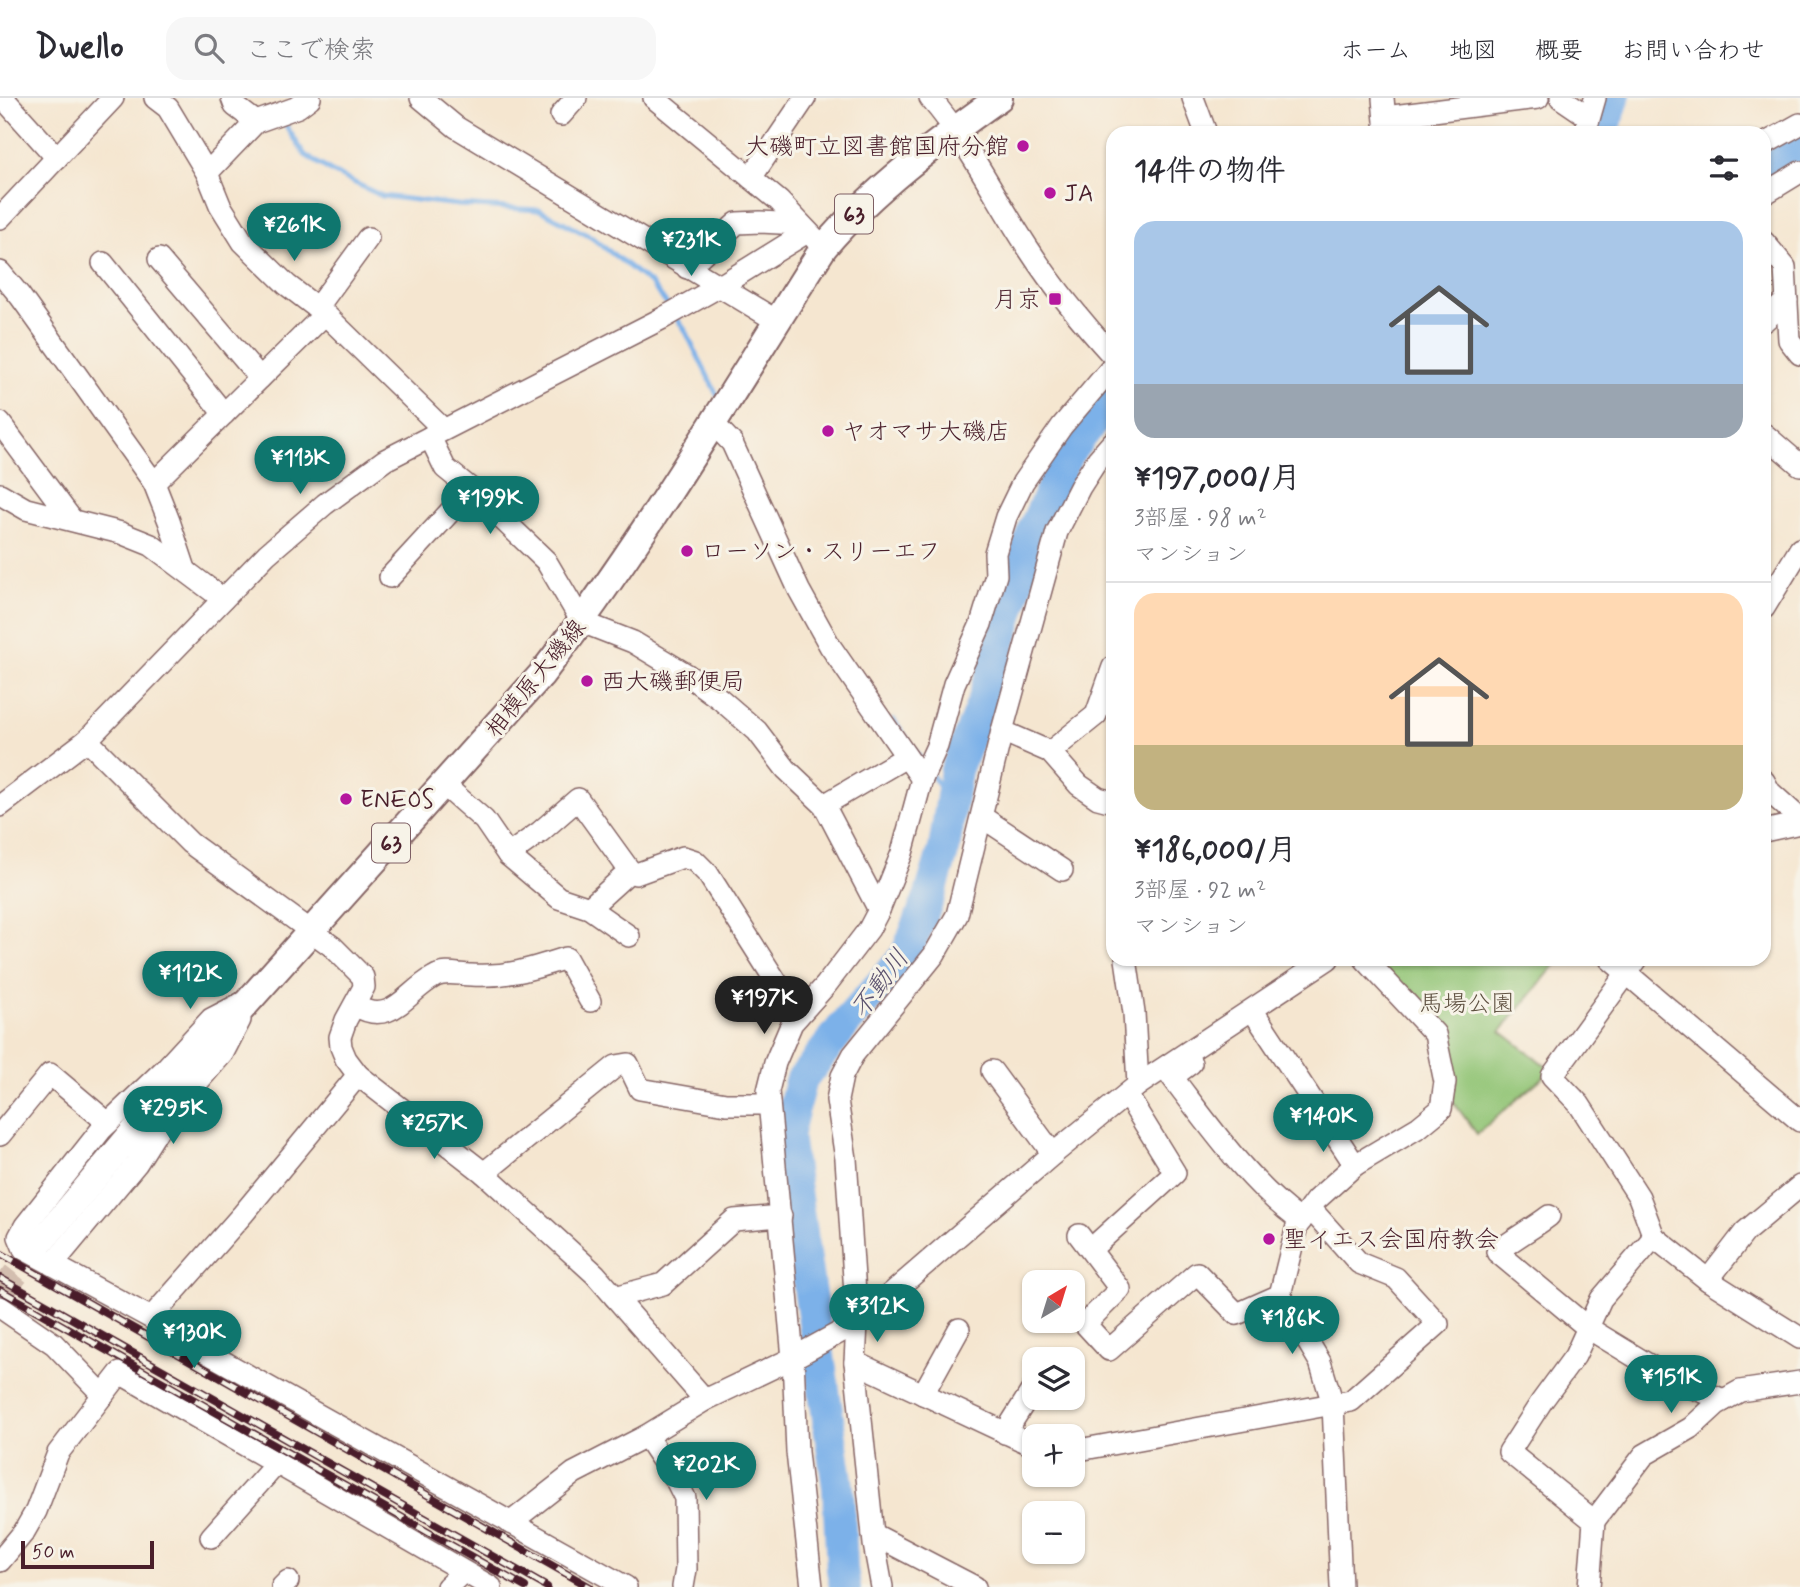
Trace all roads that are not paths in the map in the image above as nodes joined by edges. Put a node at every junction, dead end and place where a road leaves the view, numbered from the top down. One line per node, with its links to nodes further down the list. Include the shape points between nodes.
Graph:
1 (3, 98): 23 (street)
2 (113, 98): 23 (street)
3 (155, 98): 25 (street, via 168,108)
4 (232, 98): 18 (street, via 234,106)
5 (310, 98): 18 (street)
6 (421, 98): 34 (street, via 456,127)
7 (576, 98): 15 (street)
8 (654, 98): 26 (street)
9 (805, 98): 26 (street)
10 (930, 98): 21 (street)
11 (999, 98): 21 (main road, 相模原大磯線 / 63)
12 (1193, 98): 20 (street)
13 (1538, 98): 16 (street)
14 (1561, 98): 17 (street)
15 (561, 115)
16 (1384, 116)
17 (1590, 116)
18 (256, 122): 25 (street)
19 (1800, 124): 22 (street)
20 (1203, 126)
21 (954, 129): 29 (main road, 相模原大磯線 / 63, via 845,223); 41 (street, via 1030,251)
22 (1771, 140)
23 (57, 158): 28 (street)
24 (1800, 172): 27 (street)
25 (207, 173): 38 (street, via 243,242)
26 (751, 178): 29 (street)
27 (1771, 190)
28 (0, 218)
29 (810, 234): 34 (street, via 760,222 737,223); 36 (street); 40 (main road, 相模原大磯線 / 63)
30 (368, 238): 38 (street)
31 (1771, 250): 37 (street, via 1785,267)
32 (159, 259): 44 (street)
33 (103, 263): 45 (street)
34 (687, 268): 36 (street)
35 (0, 272): 52 (street)
36 (720, 286): 40 (street); 48 (street)
37 (1787, 300): 39 (street); 42 (street, via 1789,340)
38 (321, 311): 44 (street); 48 (street)
39 (1771, 315)
40 (777, 321): 47 (main road, 相模原大磯線 / 63)
41 (1106, 348)
42 (1800, 354)
43 (1106, 374): 67 (street, via 1062,426 1023,482 1006,517 981,624 954,684 937,746)
44 (260, 378): 45 (street)
45 (224, 414): 52 (street)
46 (0, 423): 55 (street)
47 (713, 423): 61 (main road, 相模原大磯線 / 63); 66 (street, via 732,443 799,590 830,646)
48 (436, 433): 53 (street, via 444,468); 60 (street, via 345,488 295,527)
49 (1771, 440): 51 (street)
50 (1106, 449): 63 (street, via 1057,532)
51 (1800, 465)
52 (154, 483): 57 (street)
53 (471, 489): 58 (street); 61 (street, via 546,561)
54 (0, 494): 55 (street, via 26,509)
55 (72, 520): 57 (street, via 151,545)
56 (1800, 549): 59 (street)
57 (186, 569): 60 (street)
58 (390, 577)
59 (1771, 597)
60 (223, 599): 64 (street)
61 (582, 622): 68 (main road, 相模原大磯線 / 63); 71 (street, via 633,642 720,699 757,731 786,769)
62 (1106, 687): 65 (street, via 1096,715)
63 (1002, 731): 65 (street); 73 (street)
64 (88, 740): 72 (street); 81 (street, via 190,843)
65 (1050, 752): 70 (street, via 1079,785)
66 (906, 757): 67 (street); 71 (street)
67 (922, 779): 80 (street, via 902,853)
68 (443, 785): 76 (street, via 484,820); 81 (main road, 相模原大磯線 / 63)
69 (1771, 796): 74 (street)
70 (1106, 800)
71 (824, 805): 80 (street)
72 (0, 806)
73 (982, 817): 77 (street); 115 (street, via 957,915 934,955 853,1055 842,1076 837,1100 846,1159)
74 (1800, 821): 75 (street)
75 (1771, 829)
76 (508, 855): 78 (street, via 578,799); 79 (street, via 559,898)
77 (1062, 870)
78 (630, 871): 79 (street); 92 (street, via 636,874 683,857 695,861 708,874)
79 (589, 908): 82 (street)
80 (879, 910): 92 (street, via 869,929)
81 (310, 931): 88 (main road, 相模原大磯線 / 63); 90 (street, via 363,977)
82 (629, 936)
83 (1127, 966): 96 (street, via 1134,1013)
84 (1318, 966): 91 (street)
85 (1372, 966): 102 (street, via 1435,1034 1445,1083 1441,1109)
86 (1622, 966): 108 (street, via 1552,1076 1579,1104 1639,1197)
87 (1627, 966): 98 (street)
88 (250, 999): 99 (street, via 211,1019); 109 (main road, 相模原大磯線 / 63, via 165,1094)
89 (590, 1001): 90 (street, via 566,958 511,975 445,973 434,976 403,1003 380,1013)
90 (356, 1006): 95 (street, via 340,1037)
91 (1253, 1011): 93 (street); 102 (street)
92 (798, 1016): 97 (street, via 775,1063)
93 (1204, 1042): 96 (street); 105 (street, via 1200,1056 1172,1077 1273,1201)
94 (992, 1071): 101 (street)
95 (358, 1075): 103 (street); 114 (street)
96 (1132, 1090): 101 (street); 111 (street, via 1175,1173 1085,1242 1120,1289 1085,1324 1109,1350 1197,1273 1237,1314)
97 (769, 1104): 103 (street, via 726,1104 640,1089 628,1063 618,1061); 106 (street)
98 (1800, 1121)
99 (108, 1123): 100 (street, via 50,1074); 109 (street, via 19,1237 24,1249)
100 (0, 1135)
101 (1053, 1154): 115 (street)
102 (1355, 1165): 105 (street)
103 (484, 1173): 112 (street)
104 (1800, 1186): 110 (street, via 1745,1232)
105 (1305, 1215): 111 (street, via 1297,1226); 126 (street, via 1359,1262 1396,1278 1438,1324 1352,1401)
106 (780, 1216): 112 (street, via 734,1220 663,1284); 119 (street)
107 (1549, 1216): 116 (street, via 1490,1256)
108 (1654, 1237): 110 (street); 116 (street, via 1601,1299)
109 (47, 1253): 114 (street)
110 (1708, 1280): 118 (street)
111 (1280, 1295): 126 (street, via 1320,1362)
112 (615, 1297): 124 (street)
113 (3, 1315): 123 (street, via 54,1344)
114 (151, 1318): 134 (street)
115 (857, 1324): 119 (street); 120 (street)
116 (1588, 1328): 125 (street, via 1675,1381); 133 (street, via 1575,1356 1509,1452)
117 (959, 1329): 122 (street)
118 (1800, 1338)
119 (793, 1358): 124 (street); 143 (street, via 797,1452)
120 (855, 1362): 122 (street); 135 (street)
121 (1800, 1382): 125 (street, via 1740,1391)
122 (923, 1394): 128 (street)
123 (103, 1395): 132 (street, via 120,1373); 137 (street, via 58,1453 36,1511)
124 (705, 1400): 129 (street)
125 (1724, 1400): 133 (street, via 1691,1428 1644,1455)
126 (1333, 1404): 131 (street); 146 (street)
127 (1022, 1406): 128 (street)
128 (1005, 1433): 130 (street)
129 (646, 1436): 134 (street, via 574,1474); 142 (street, via 685,1498 687,1569)
130 (1022, 1441)
131 (1085, 1449)
132 (277, 1464): 136 (street); 138 (street)
133 (1594, 1521): 147 (street)
134 (510, 1523): 141 (street)
135 (873, 1534): 144 (street); 145 (street)
136 (211, 1536)
137 (0, 1561)
138 (463, 1572): 139 (street); 140 (street)
139 (447, 1587)
140 (491, 1587)
141 (626, 1587)
142 (683, 1587)
143 (812, 1587)
144 (882, 1587)
145 (975, 1587)
146 (1341, 1587)
147 (1589, 1587)

